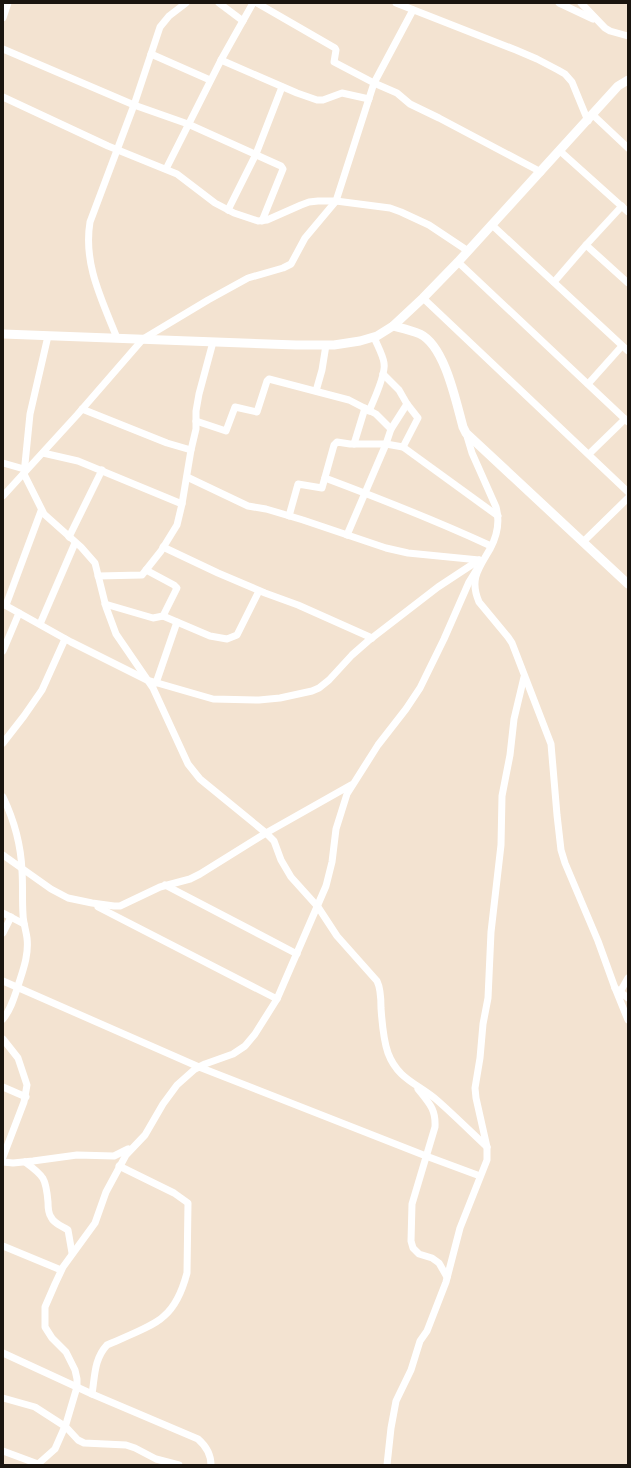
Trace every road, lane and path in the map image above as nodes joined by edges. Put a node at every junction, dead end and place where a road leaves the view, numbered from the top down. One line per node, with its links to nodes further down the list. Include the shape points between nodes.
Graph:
1 (8, 3): 10 (street)
2 (186, 3): 15 (street, via 164,20)
3 (219, 3): 11 (street)
4 (253, 3): 11 (street)
5 (257, 3): 19 (street, via 335,48 334,62)
6 (396, 3): 9 (street)
7 (559, 3): 12 (street)
8 (581, 3): 12 (street)
9 (413, 10): 19 (street); 24 (street, via 516,50 565,74 572,82)
10 (3, 18)
11 (243, 20): 16 (street)
12 (597, 20): 13 (street, via 607,30)
13 (628, 36)
14 (3, 49): 23 (street)
15 (151, 54): 17 (street); 23 (street)
16 (221, 60): 17 (street); 20 (street)
17 (210, 80): 25 (street)
18 (627, 80): 24 (street, via 618,86)
19 (374, 83): 22 (street); 31 (street)
20 (282, 87): 22 (street, via 317,100 342,93); 29 (street)
21 (3, 98): 27 (street)
22 (369, 99): 32 (street)
23 (134, 105): 25 (street); 27 (street)
24 (590, 118): 26 (street); 28 (street)
25 (188, 124): 29 (street); 30 (street)
26 (628, 148)
27 (117, 149): 30 (street); 48 (street, via 88,231 92,272)
28 (560, 151): 31 (street); 33 (street)
29 (256, 154): 34 (street); 36 (street, via 283,168)
30 (166, 169): 34 (street)
31 (541, 172): 37 (street)
32 (336, 201): 36 (street, via 309,202); 39 (street, via 394,210 429,225); 49 (street, via 309,232 291,264 248,278)
33 (622, 206): 35 (street); 38 (street)
34 (228, 210): 36 (street)
35 (628, 212)
36 (262, 221)
37 (492, 225): 39 (street); 41 (street)
38 (586, 245): 41 (street); 42 (street)
39 (468, 251): 40 (street)
40 (458, 262): 43 (street); 55 (street)
41 (554, 282): 52 (street)
42 (628, 282)
43 (423, 298): 44 (street); 69 (street)
44 (393, 326): 47 (street); 63 (street, via 420,334 434,346 449,378)
45 (3, 334): 46 (street)
46 (48, 336): 48 (street); 72 (street, via 30,414)
47 (374, 337): 51 (street, via 348,344); 54 (street, via 384,363)
48 (117, 338): 49 (street)
49 (143, 339): 50 (street); 58 (street)
50 (214, 342): 51 (street); 61 (street, via 199,394)
51 (326, 345): 56 (street)
52 (622, 346): 53 (street); 55 (street)
53 (628, 351)
54 (383, 374): 57 (street, via 399,390); 59 (street, via 376,397)
55 (588, 384): 60 (street)
56 (316, 391): 59 (street, via 343,398); 61 (street, via 268,379 257,412 235,407 226,431)
57 (407, 404): 62 (street); 66 (street, via 418,419)
58 (82, 409): 67 (street); 68 (street)
59 (367, 409): 62 (street); 64 (street)
60 (626, 420): 69 (street)
61 (196, 421): 67 (street)
62 (391, 429): 65 (street)
63 (466, 433): 82 (street); 85 (street)
64 (354, 444): 65 (street); 74 (street, via 335,443)
65 (386, 444): 66 (street); 76 (street)
66 (403, 447): 82 (street)
67 (191, 450): 73 (street)
68 (43, 453): 71 (street, via 78,461); 72 (street)
69 (589, 454): 75 (street)
70 (3, 463): 72 (street)
71 (102, 470): 79 (street); 84 (street)
72 (24, 471): 77 (street); 80 (street)
73 (187, 477): 79 (street); 81 (street, via 241,503)
74 (325, 478): 76 (street); 81 (street, via 321,489 298,484)
75 (628, 492)
76 (366, 493): 83 (street); 87 (street)
77 (3, 496)
78 (628, 498): 85 (street)
79 (182, 504): 88 (street, via 177,525)
80 (41, 510): 84 (street); 95 (street)
81 (289, 516): 83 (street)
82 (498, 516): 87 (street)
83 (348, 535): 89 (street, via 408,553)
84 (69, 537): 86 (street)
85 (583, 542): 93 (street)
86 (75, 543): 92 (street, via 95,563); 100 (street)
87 (491, 546): 89 (street)
88 (164, 547): 91 (street); 94 (street)
89 (481, 560): 90 (street); 101 (street, via 438,587)
90 (477, 569): 104 (street, via 477,596 508,637); 108 (street, via 420,688)
91 (146, 570): 92 (street, via 140,576); 98 (street, via 177,588)
92 (98, 576): 96 (street)
93 (628, 584)
94 (259, 591): 99 (street, via 237,635 233,638 220,639); 101 (street, via 298,605)
95 (4, 604): 97 (street)
96 (105, 604): 98 (street, via 153,618); 105 (street, via 120,641)
97 (19, 613): 100 (street); 103 (street)
98 (163, 616): 99 (street)
99 (177, 622): 106 (street)
100 (40, 624): 102 (street)
101 (372, 638): 106 (street, via 319,688 280,698 213,699)
102 (66, 639): 105 (street); 107 (street, via 42,690)
103 (3, 651)
104 (524, 677): 124 (street, via 551,744 557,816 564,859); 135 (street, via 514,719 502,796 501,845 491,932 488,998 475,1088)
105 (147, 680): 106 (street); 110 (street, via 194,772)
106 (156, 683)
107 (3, 743)
108 (353, 784): 110 (street); 115 (street, via 347,794 336,829 328,881)
109 (3, 797): 112 (street, via 15,827)
110 (266, 833): 113 (street, via 200,874); 115 (street, via 274,841 284,867)
111 (3, 855): 112 (street)
112 (22, 869): 114 (street, via 60,895); 118 (street)
113 (165, 885): 114 (street, via 120,906); 120 (street)
114 (92, 903): 126 (street)
115 (318, 907): 120 (street); 131 (street, via 337,936 380,986 388,1053 397,1069)
116 (3, 913): 117 (street)
117 (10, 917): 118 (street); 119 (street)
118 (24, 924): 123 (street, via 27,950)
119 (3, 933)
120 (297, 954): 126 (street)
121 (628, 978): 124 (street)
122 (3, 981): 123 (street)
123 (17, 987): 127 (street, via 9,1012); 130 (street)
124 (618, 990): 125 (street); 128 (street)
125 (628, 998)
126 (277, 999): 130 (street, via 245,1046 233,1054)
127 (3, 1019)
128 (628, 1020)
129 (3, 1039): 133 (street, via 18,1058 27,1085)
130 (199, 1067): 134 (street, via 177,1085 145,1135); 136 (street)
131 (414, 1085): 135 (street, via 437,1100); 136 (street, via 435,1112 435,1127)
132 (3, 1087): 133 (street)
133 (26, 1097): 137 (street)
134 (132, 1147): 139 (street, via 114,1156 77,1155); 140 (street)
135 (488, 1147): 141 (street, via 487,1160)
136 (426, 1156): 141 (street); 145 (street, via 412,1204 411,1241 419,1254 439,1263)
137 (3, 1157)
138 (3, 1162): 139 (street)
139 (25, 1162): 143 (street, via 44,1178 50,1215 54,1222 68,1230)
140 (120, 1166): 143 (street, via 106,1192 95,1224); 148 (street, via 188,1203 187,1273 178,1298 163,1318 107,1345 101,1351 97,1358)
141 (480, 1176): 145 (street, via 460,1228)
142 (3, 1246): 144 (street)
143 (72, 1253): 144 (street)
144 (61, 1270): 147 (street, via 45,1307 45,1326 52,1338 66,1352 75,1370)
145 (448, 1277): 155 (street, via 396,1401)
146 (3, 1354): 147 (street)
147 (77, 1387): 148 (street); 150 (street)
148 (92, 1394): 154 (street, via 198,1439 207,1450)
149 (3, 1398): 150 (street, via 35,1407)
150 (66, 1426): 152 (street, via 55,1448); 153 (street, via 84,1443 126,1444 156,1459)
151 (3, 1451): 152 (street)
152 (37, 1465)
153 (180, 1465)
154 (211, 1465)
155 (387, 1465)

